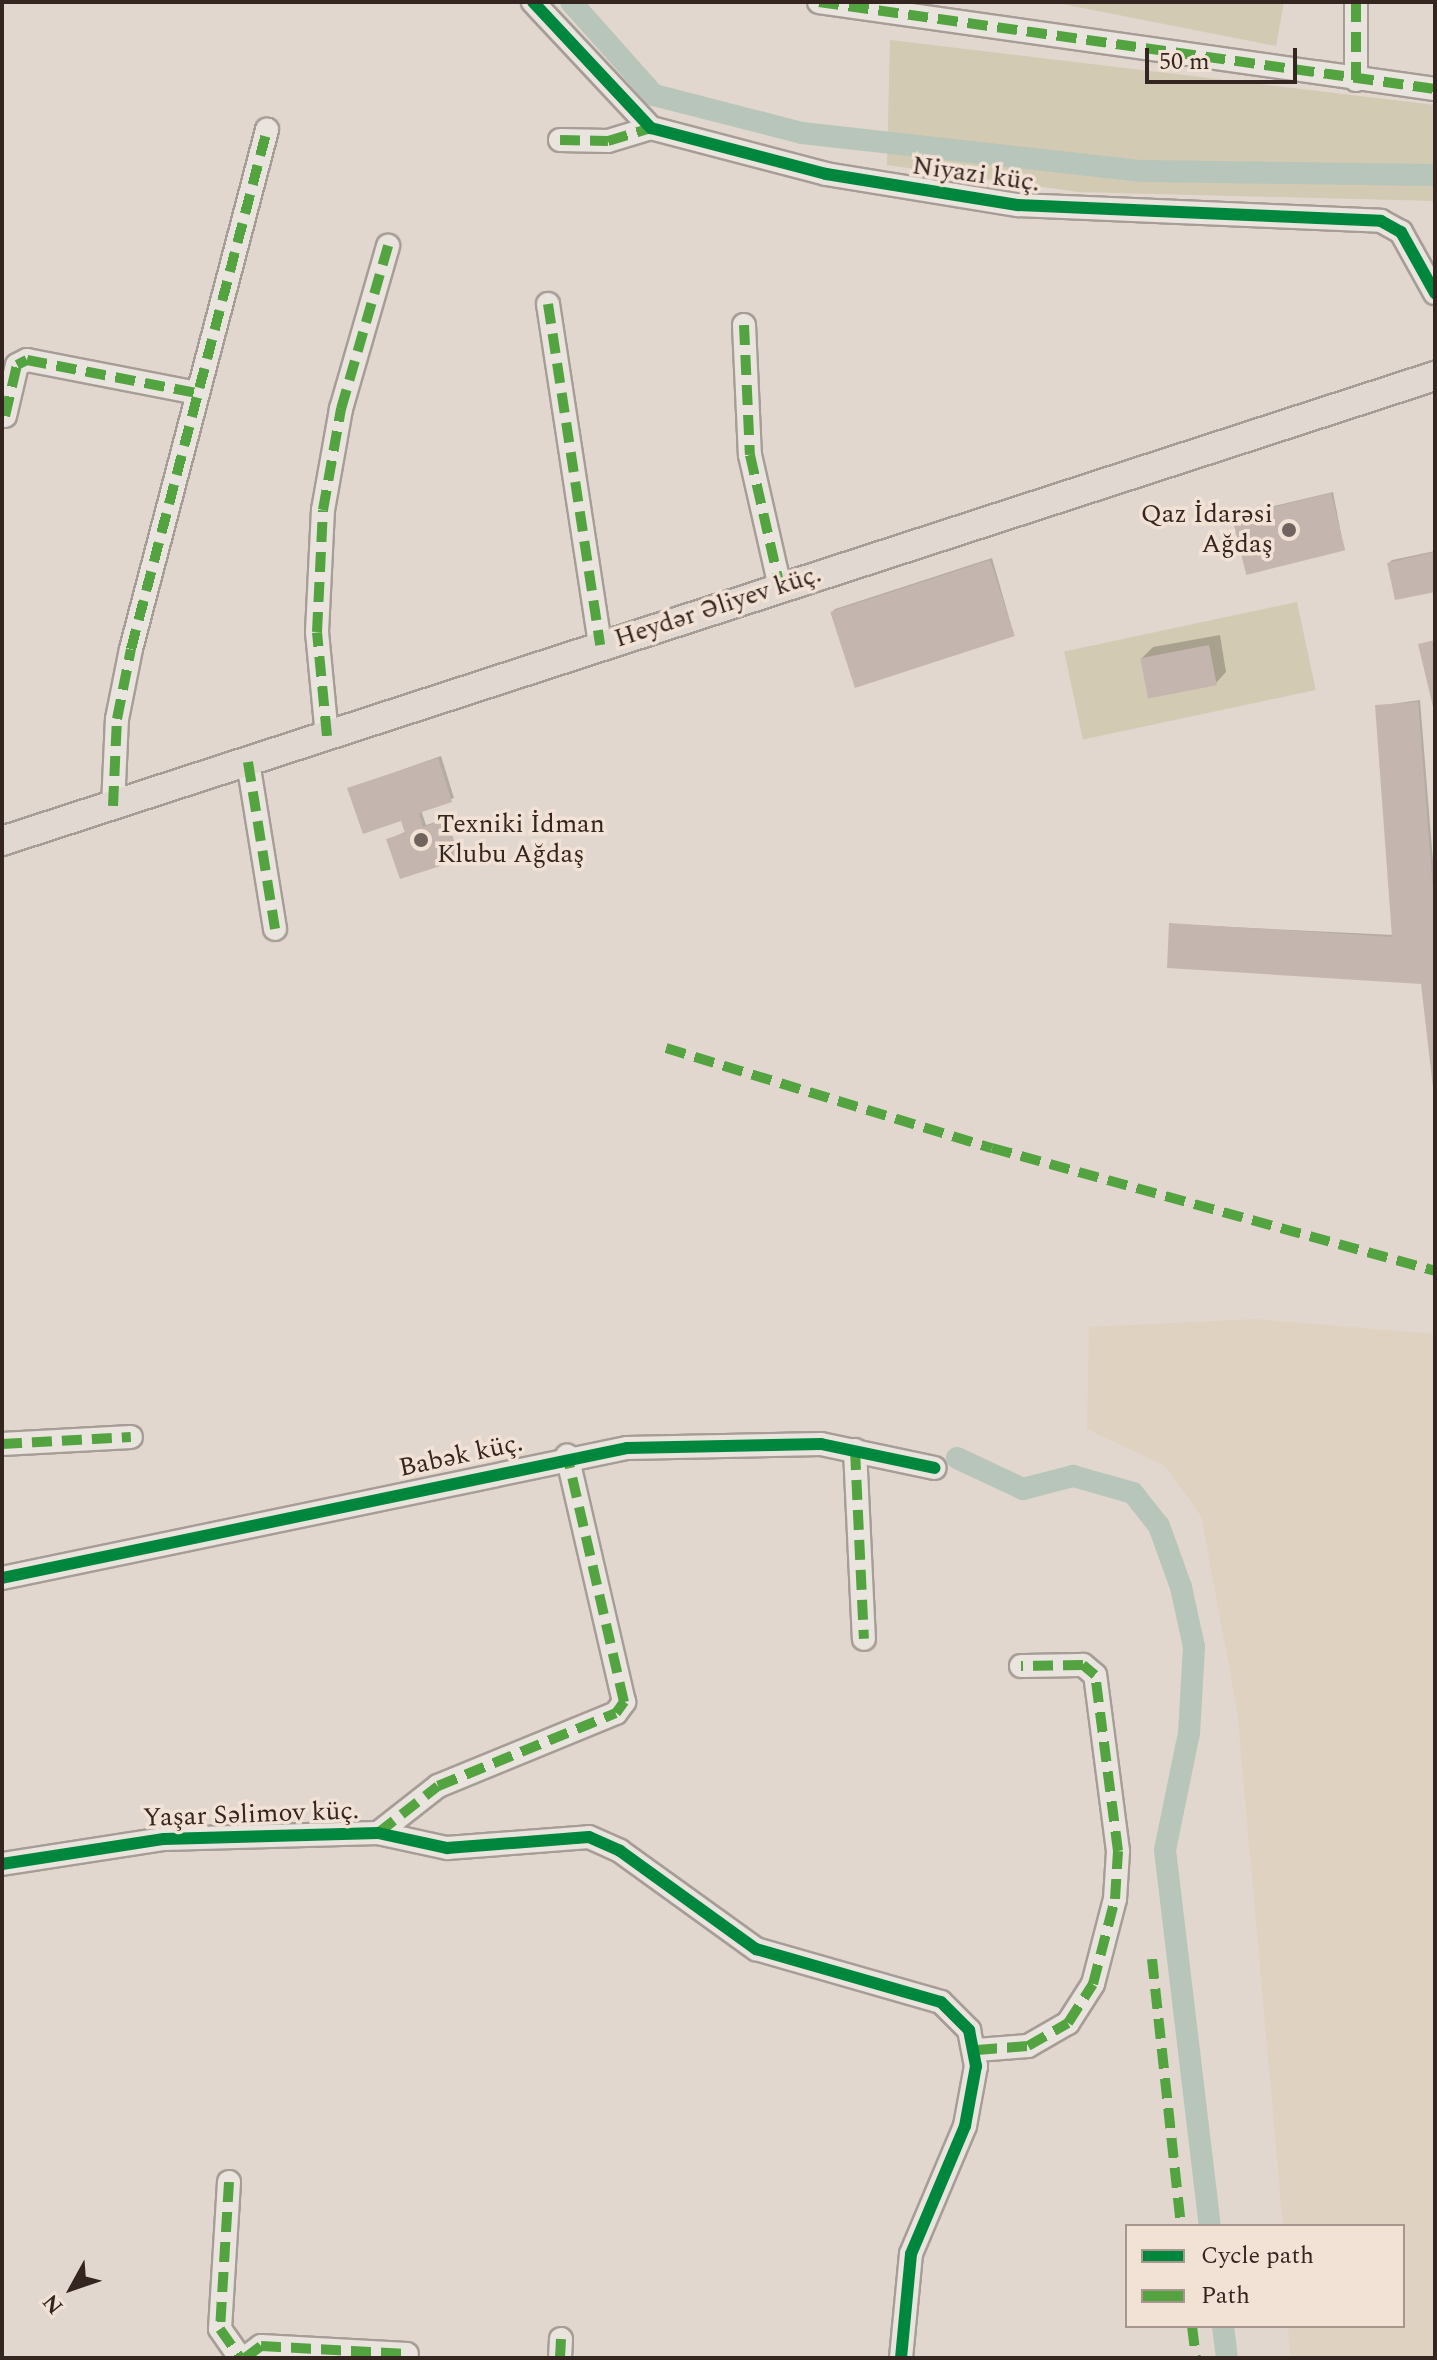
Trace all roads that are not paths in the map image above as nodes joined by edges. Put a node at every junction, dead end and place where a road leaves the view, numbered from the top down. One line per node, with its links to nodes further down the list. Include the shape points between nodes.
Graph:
1 (533, 2): 6 (street)
2 (819, 2): 4 (street)
3 (1356, 2): 4 (street)
4 (1356, 80): 5 (street)
5 (1435, 89)
6 (651, 128): 8 (street, via 608,141); 10 (street, Niyazi küç., via 826,174 1018,205 1381,221 1401,232)
7 (267, 130): 14 (street)
8 (560, 140)
9 (388, 246): 18 (street, via 341,409 323,510 317,632)
10 (1435, 293)
11 (548, 304): 17 (street)
12 (744, 325): 16 (street, via 750,455)
13 (1435, 376): 16 (main road, Heydər Əliyev küç.)
14 (196, 393): 15 (street, via 27,360 17,365); 20 (street, via 131,649 114,744)
15 (5, 416)
16 (780, 587): 17 (main road, Heydər Əliyev küç.)
17 (600, 645): 18 (main road, Heydər Əliyev küç.)
18 (327, 736): 19 (main road, Heydər Əliyev küç.)
19 (248, 762): 20 (main road, Heydər Əliyev küç.); 22 (street)
20 (113, 806): 21 (main road, Heydər Əliyev küç.)
21 (2, 841)
22 (275, 929)
23 (131, 1437): 24 (street)
24 (2, 1444)
25 (855, 1450): 26 (street, Babək küç., via 732,1442); 27 (street, Babək küç.); 29 (street)
26 (567, 1456): 28 (street, Babək küç.); 31 (street, via 624,1702 616,1713 438,1786)
27 (935, 1468)
28 (2, 1578)
29 (864, 1639)
30 (1021, 1666): 33 (street, via 1083,1665 1095,1675 1118,1851 1115,1899 1093,1984 1068,2023 1028,2046)
31 (378, 1833): 32 (street, Yaşar Səlimov küç., via 164,1839); 33 (street, Yaşar Səlimov küç., via 447,1848 568,1835 604,1843 756,1949 941,2002 958,2015)
32 (2, 1864)
33 (977, 2050): 37 (street, via 965,2126 911,2254)
34 (229, 2182): 36 (street, via 220,2329)
35 (407, 2354): 36 (street, via 261,2346)
36 (242, 2358)
37 (901, 2358)

